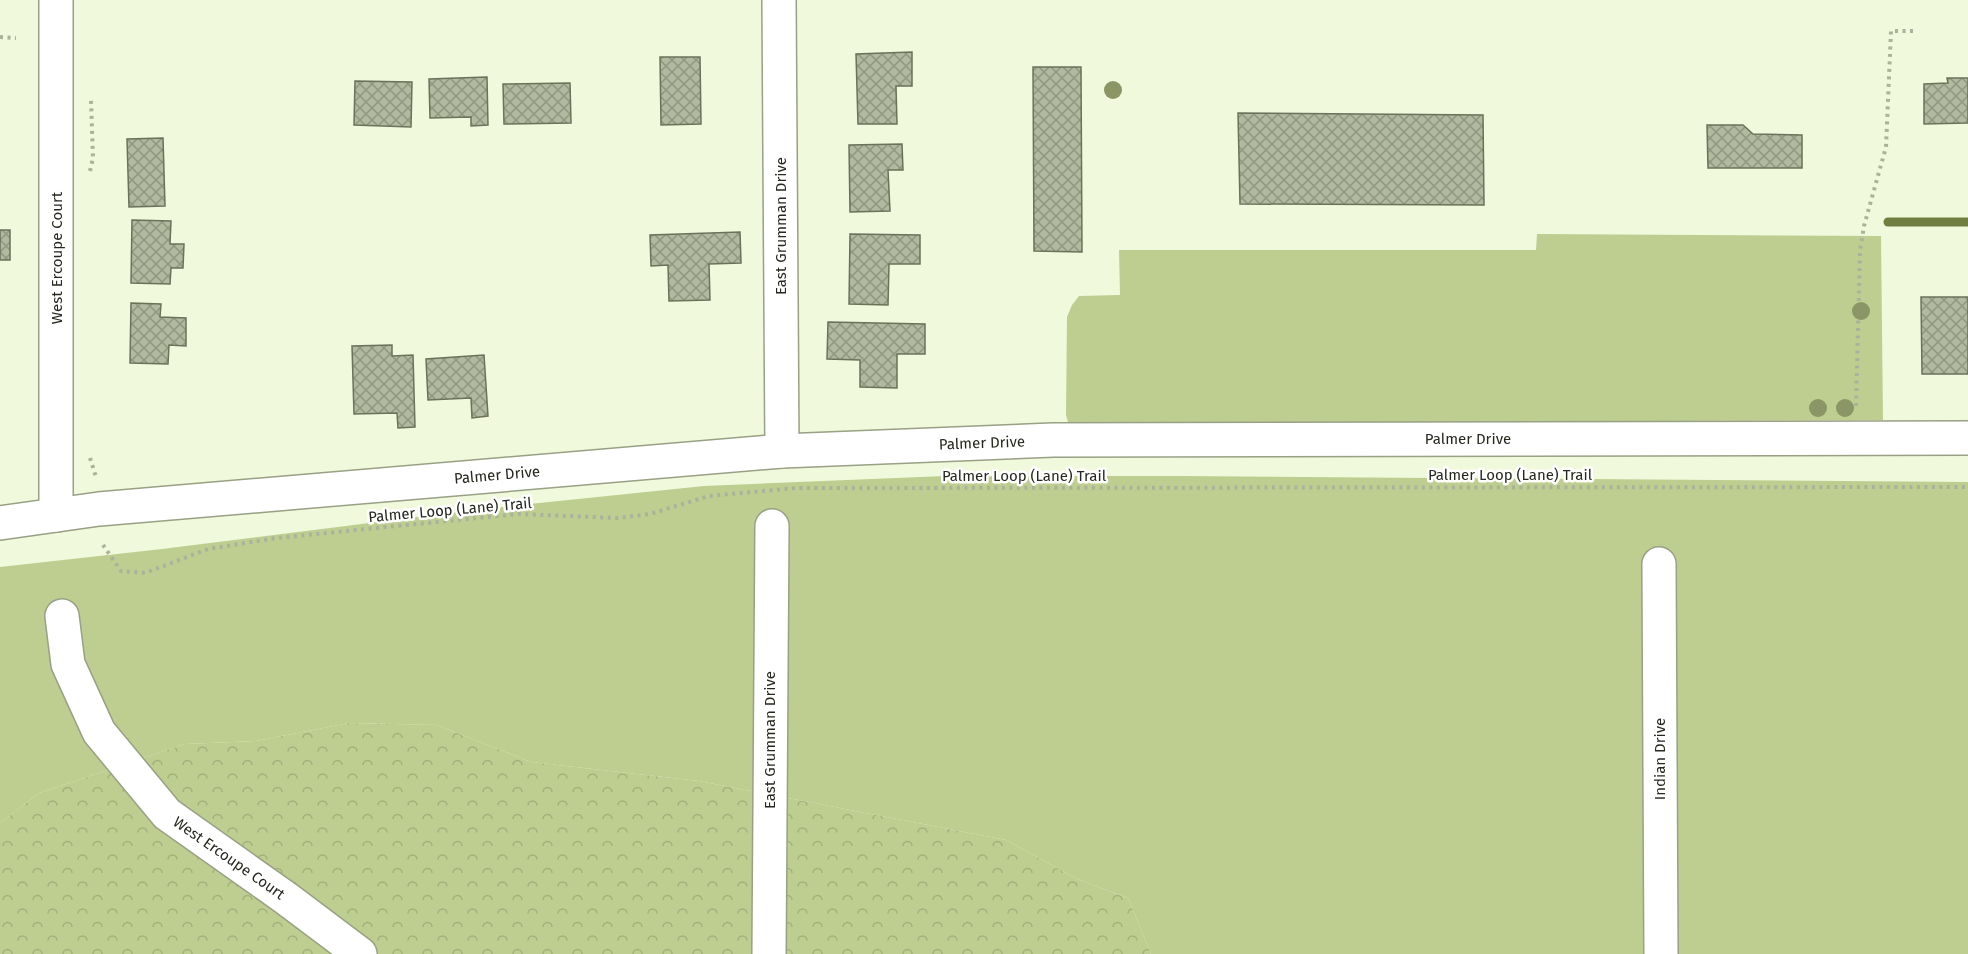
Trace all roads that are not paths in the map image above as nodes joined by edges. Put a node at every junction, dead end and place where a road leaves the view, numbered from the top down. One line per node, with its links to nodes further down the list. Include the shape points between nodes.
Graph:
1 (56, 0): 5 (street, West Ercoupe Court)
2 (779, 0): 4 (street, East Grumman Drive)
3 (1968, 438): 4 (street, Palmer Drive, via 1053,440)
4 (782, 451): 5 (street, Palmer Drive, via 99,508)
5 (56, 515): 6 (street, Palmer Drive)
6 (0, 523)
7 (772, 526): 11 (street, East Grumman Drive)
8 (1659, 564): 12 (street, Indian Drive)
9 (62, 616): 10 (street, West Ercoupe Court, via 68,664 99,732 167,814)
10 (360, 954)
11 (769, 954)
12 (1661, 954)

